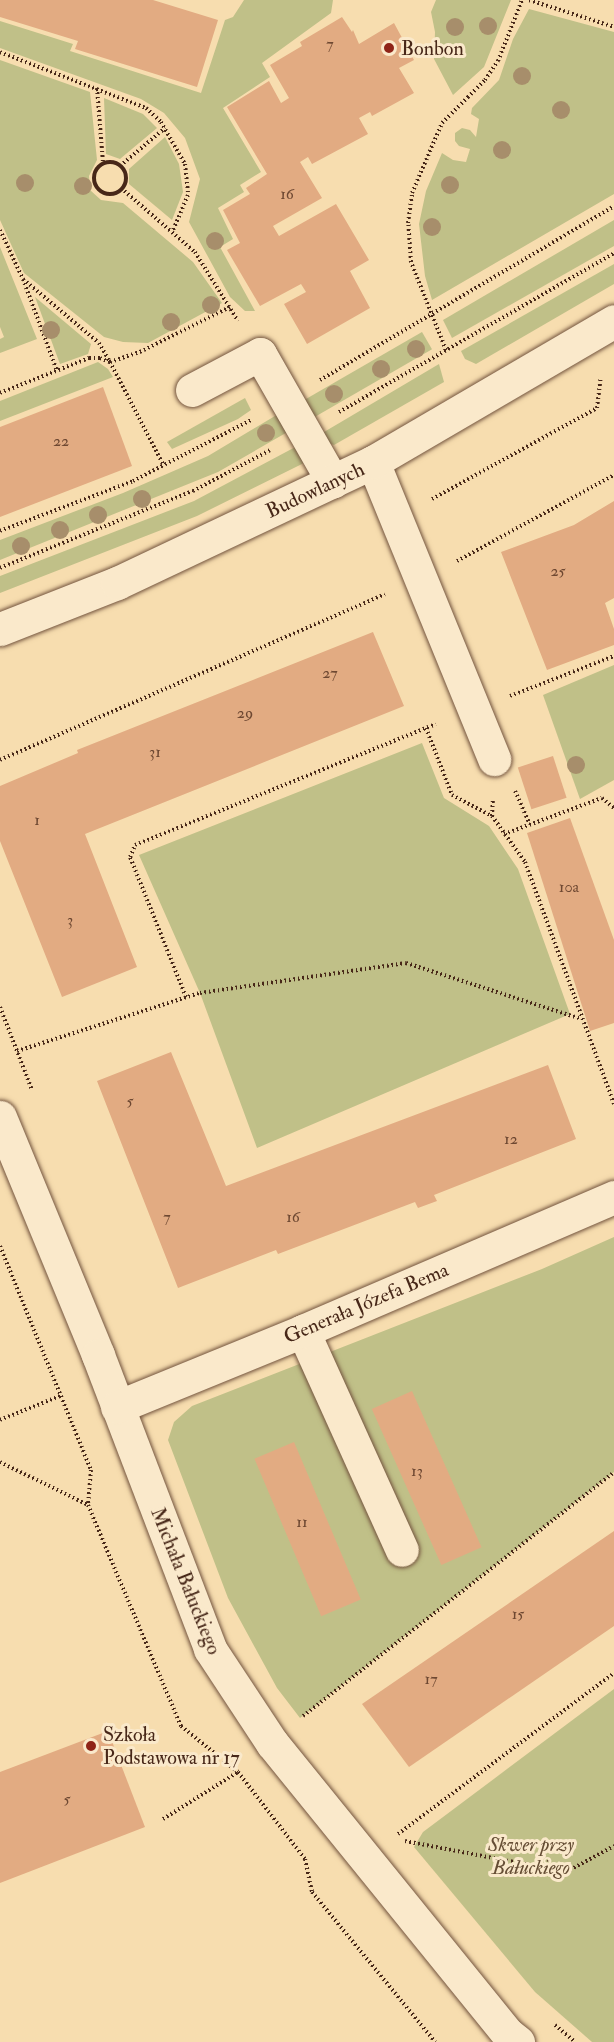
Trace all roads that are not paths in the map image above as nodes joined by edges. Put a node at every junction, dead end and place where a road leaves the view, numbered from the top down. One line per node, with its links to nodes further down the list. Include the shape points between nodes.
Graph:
1 (614, 321): 3 (street, Budowlanych)
2 (192, 390): 4 (street, via 260,354)
3 (373, 462): 4 (street, Budowlanych); 6 (street)
4 (333, 482): 5 (street, Budowlanych, via 117,583)
5 (0, 629)
6 (494, 759)
7 (0, 1117): 10 (street, Michała Bałuckiego)
8 (614, 1197): 9 (street, Generała Józefa Bema)
9 (303, 1330): 10 (street, Generała Józefa Bema); 11 (street)
10 (117, 1407): 12 (street, Michała Bałuckiego, via 210,1649 272,1743)
11 (402, 1550)
12 (518, 2042)

